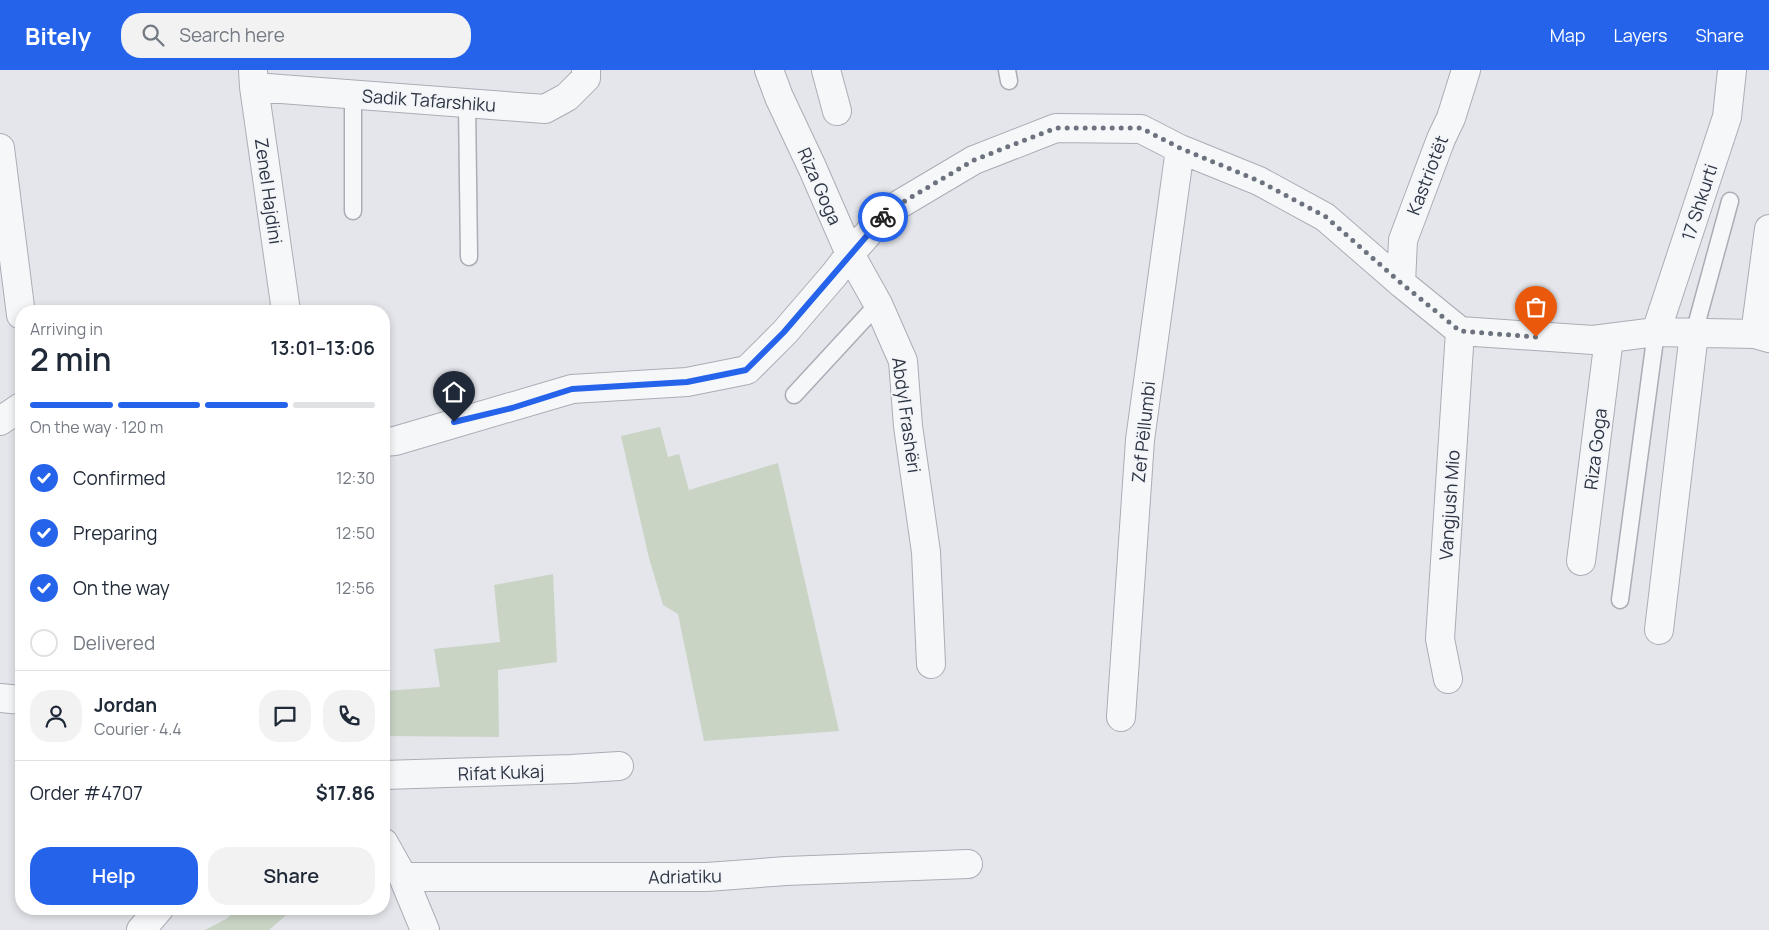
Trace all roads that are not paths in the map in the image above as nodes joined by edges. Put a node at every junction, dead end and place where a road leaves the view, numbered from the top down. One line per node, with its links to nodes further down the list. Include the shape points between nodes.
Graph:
1 (586, 70): 8 (street, Sadik Tafarshiku, via 586,78 567,96 545,109)
2 (769, 70): 15 (street, Riza Goga)
3 (826, 70): 9 (street)
4 (1466, 70): 17 (street, Kastriotët, via 1451,118 1402,240)
5 (1732, 70): 22 (street, 17 Shkurti, via 1727,116)
6 (254, 78): 7 (street, Sadik Tafarshiku); 20 (street, Zenel Hajdini)
7 (354, 94): 8 (street, Sadik Tafarshiku); 13 (lane)
8 (467, 103): 16 (lane)
9 (838, 111)
10 (0, 148): 19 (street)
11 (1180, 148): 15 (street, Riza Goga, via 1141,128 1056,128 974,160 888,211); 17 (street, Riza Goga, via 1259,181 1326,217); 37 (street, Zef Pëllumbi, via 1140,440)
12 (1730, 201): 23 (lane)
13 (353, 211)
14 (1769, 229): 24 (street)
15 (850, 254): 18 (street, Abdyl Frashëri); 29 (street, via 784,332 746,370 687,382 572,389)
16 (469, 257)
17 (1401, 283): 21 (street, Riza Goga)
18 (878, 304): 26 (lane); 33 (street, Abdyl Frashëri, via 903,361 908,426 926,552)
19 (20, 305)
20 (285, 305)
21 (1460, 331): 25 (street, via 1593,340); 34 (street, Vangjush Mio, via 1440,639)
22 (1656, 332): 23 (street); 25 (street); 31 (lane)
23 (1694, 333): 24 (street); 32 (street)
24 (1762, 336)
25 (1609, 338): 30 (street, Riza Goga)
26 (794, 395)
27 (15, 411): 28 (street)
28 (0, 421)
29 (390, 441)
30 (1581, 561)
31 (1620, 600)
32 (1660, 630)
33 (931, 664)
34 (1448, 679)
35 (0, 698): 36 (street)
36 (15, 699)
37 (1122, 716)
38 (619, 766): 39 (street, Rifat Kukaj)
39 (390, 775)
40 (390, 854): 42 (street)
41 (968, 864): 42 (street, Adriatiku, via 707,877)
42 (403, 877): 45 (street)
43 (154, 915): 44 (street)
44 (141, 930)
45 (425, 930)

